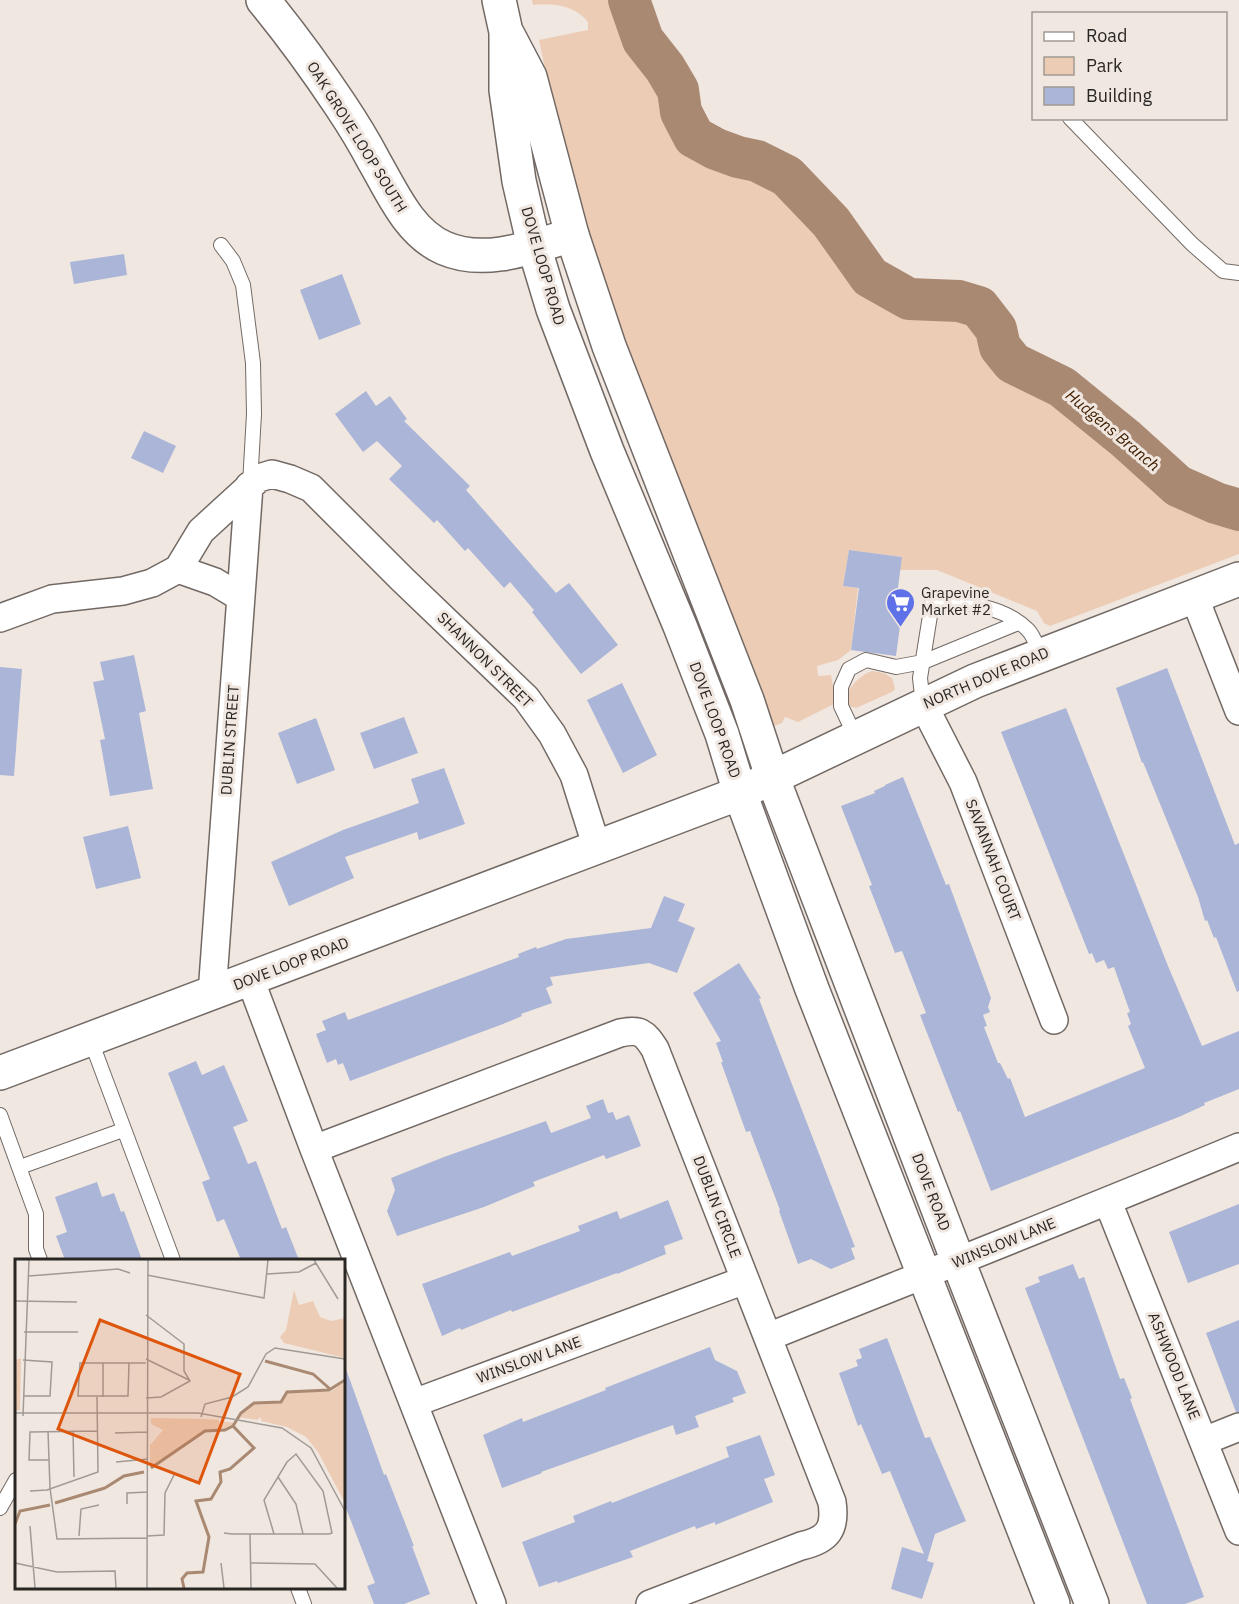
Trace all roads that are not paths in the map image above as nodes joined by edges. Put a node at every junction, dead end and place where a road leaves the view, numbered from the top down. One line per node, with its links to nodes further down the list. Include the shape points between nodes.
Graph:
1 (263, 0): 7 (main road, OAK GROVE LOOP SOUTH, via 361,137 408,219 427,239 466,254 515,252)
2 (499, 0): 3 (main road, DOVE LOOP ROAD)
3 (506, 32): 5 (main road, DOVE LOOP ROAD, via 530,76); 7 (main road, DOVE LOOP ROAD, via 506,90 519,181)
4 (1072, 120): 8 (lane, via 1192,244 1223,271)
5 (572, 235): 7 (main road, OAK GROVE LOOP SOUTH); 21 (main road, DOVE LOOP ROAD, via 609,346 744,690)
6 (221, 245): 9 (lane, via 243,285 253,363)
7 (534, 246): 22 (main road, DOVE LOOP ROAD, via 561,331 685,637)
8 (1239, 273)
9 (249, 486): 10 (street, via 201,531); 13 (street, DUBLIN STREET); 23 (street, SHANNON STREET, via 272,474 311,488 526,698 552,734 574,775)
10 (178, 569): 13 (street, via 215,582); 14 (street, via 152,583 123,591 52,599)
11 (1239, 579): 12 (main road, NORTH DOVE ROAD)
12 (1194, 596): 16 (main road, NORTH DOVE ROAD); 19 (street)
13 (240, 597): 25 (street, DUBLIN STREET)
14 (0, 618)
15 (1018, 623): 16 (lane, via 1030,631); 17 (lane); 17 (lane, via 994,609 958,602 932,603)
16 (1041, 655): 18 (main road, NORTH DOVE ROAD)
17 (922, 662): 18 (lane); 20 (lane, via 896,667 866,660 849,669 841,687 841,706)
18 (923, 704): 20 (main road, NORTH DOVE ROAD); 26 (street, SAVANNAH COURT, via 963,782)
19 (1239, 711)
20 (856, 738): 21 (main road, NORTH DOVE ROAD)
21 (773, 779): 22 (main road, NORTH DOVE ROAD); 37 (main road, DOVE ROAD)
22 (740, 793): 23 (main road, DOVE LOOP ROAD); 38 (main road)
23 (597, 848): 24 (main road, DOVE LOOP ROAD)
24 (250, 979): 25 (main road, DOVE LOOP ROAD); 32 (street)
25 (212, 994): 27 (main road, DOVE LOOP ROAD)
26 (1054, 1020)
27 (91, 1041): 28 (main road, DOVE LOOP ROAD); 30 (lane)
28 (0, 1073)
29 (0, 1115): 33 (lane)
30 (123, 1130): 33 (lane); 36 (lane)
31 (1239, 1147): 34 (street, WINSLOW LANE)
32 (314, 1149): 39 (street, DUBLIN CIRCLE, via 634,1030 646,1034 655,1049); 41 (street)
33 (20, 1167): 35 (lane, via 36,1214)
34 (1108, 1202): 37 (street, WINSLOW LANE); 43 (street, ASHWOOD LANE)
35 (40, 1259)
36 (173, 1259)
37 (958, 1261): 38 (street, WINSLOW LANE); 52 (main road, DOVE ROAD)
38 (924, 1275): 40 (street, WINSLOW LANE); 51 (main road)
39 (745, 1280): 40 (street, DUBLIN CIRCLE); 41 (street, WINSLOW LANE)
40 (768, 1337): 50 (street, DUBLIN CIRCLE, via 831,1502 831,1530 822,1539)
41 (414, 1403): 49 (street)
42 (1239, 1427): 43 (street)
43 (1204, 1441): 46 (street, ASHWOOD LANE)
44 (15, 1482): 45 (lane)
45 (0, 1508)
46 (1239, 1531)
47 (299, 1589): 48 (lane)
48 (304, 1604)
49 (492, 1604)
50 (650, 1604)
51 (1053, 1604)
52 (1092, 1604)

